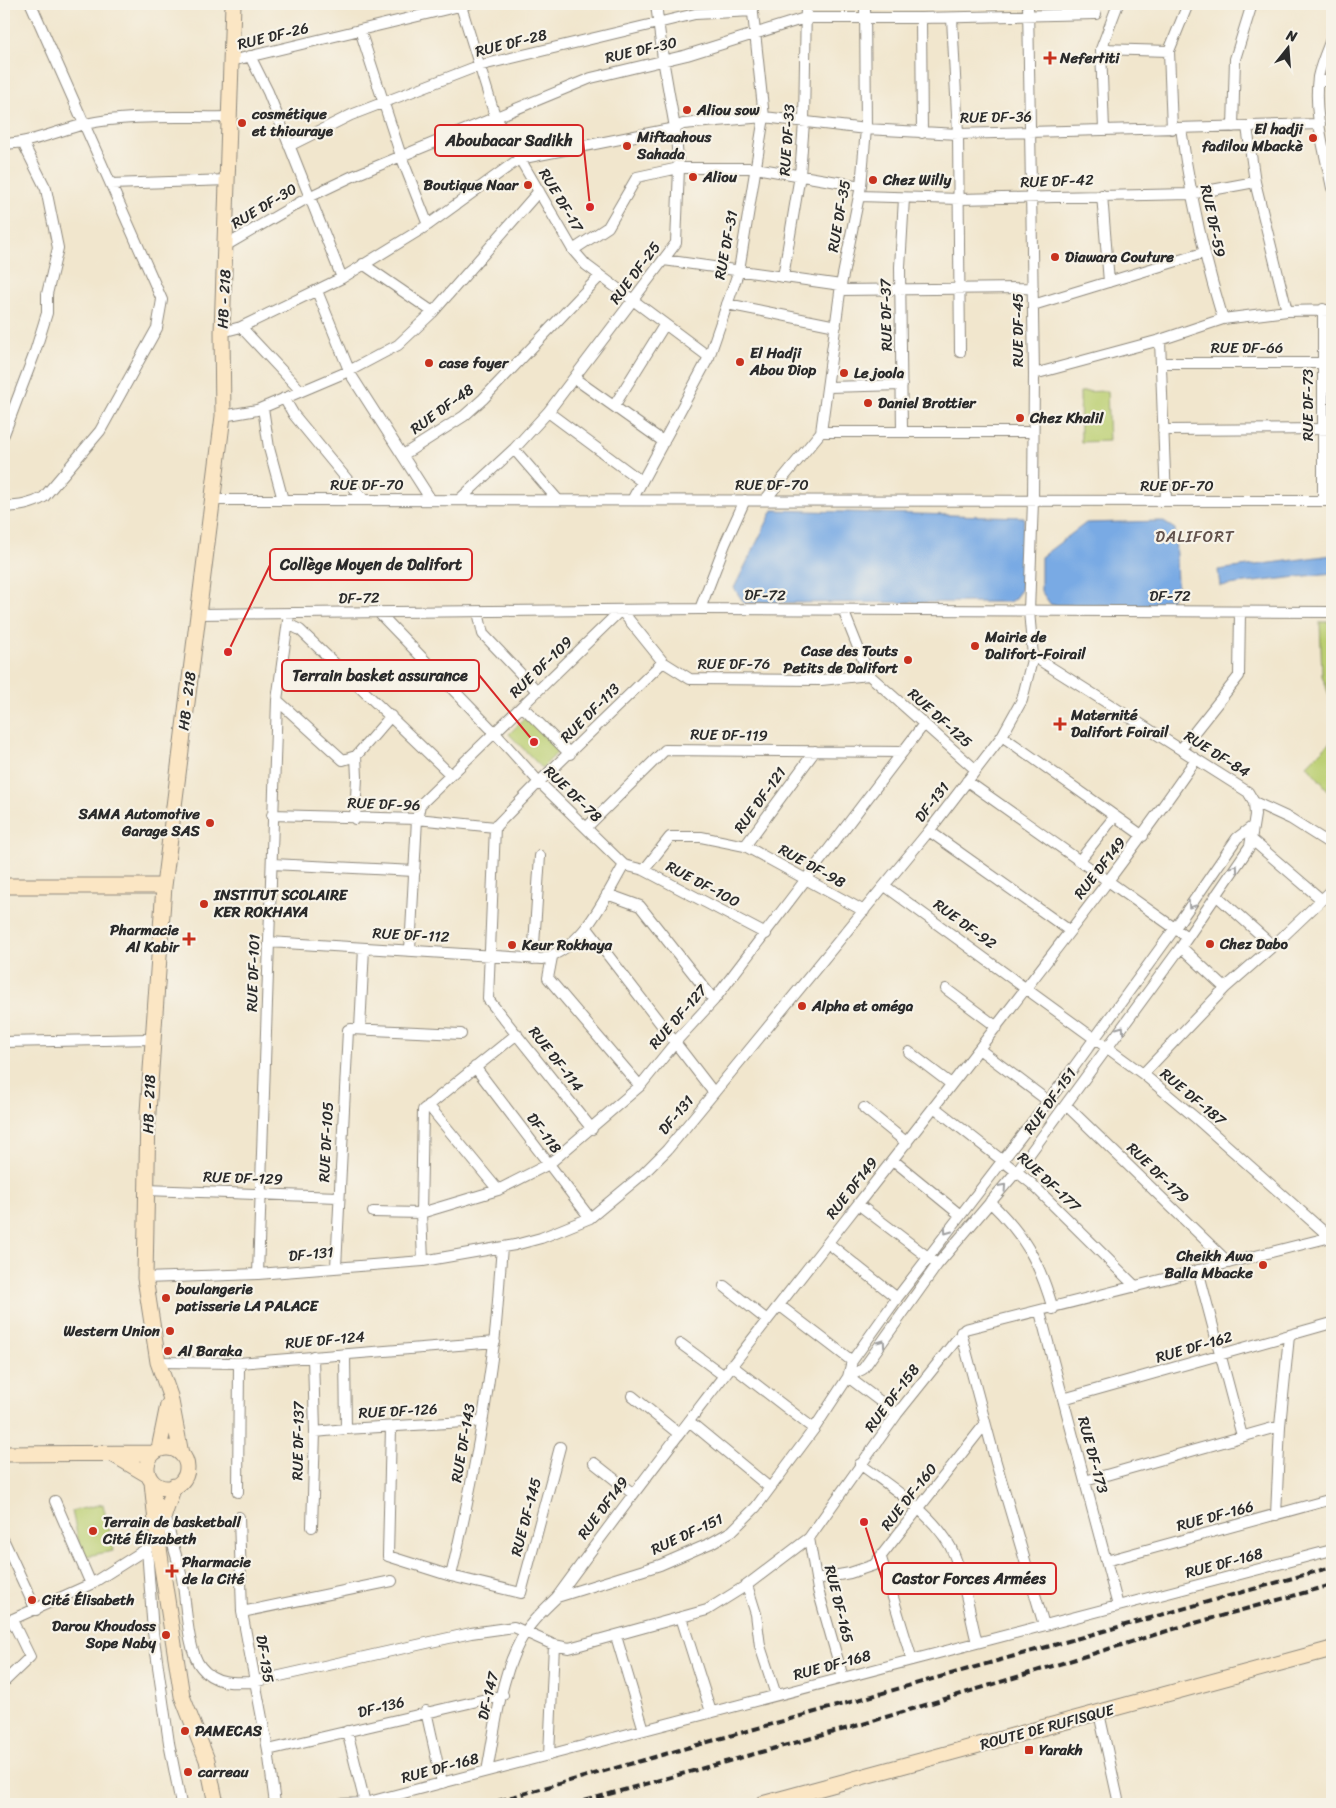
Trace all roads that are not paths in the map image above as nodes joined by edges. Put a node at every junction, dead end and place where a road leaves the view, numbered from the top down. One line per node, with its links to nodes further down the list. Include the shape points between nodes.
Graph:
1 (31, 4): 35 (street)
2 (233, 4): 26 (main road, HB - 218)
3 (656, 4): 18 (street, RUE DF-25)
4 (806, 4): 14 (street, RUE DF-33)
5 (865, 4): 15 (street, RUE DF-35)
6 (1028, 4): 13 (street, RUE DF-45)
7 (1118, 4): 22 (street)
8 (1188, 4): 23 (street)
9 (1252, 4): 37 (street, via 1235,59)
10 (464, 5): 19 (street, RUE DF-26); 27 (street, RUE DF-17)
11 (752, 8): 18 (street, RUE DF-28, via 695,14); 20 (street, RUE DF-31)
12 (1096, 14): 13 (street, RUE DF-30)
13 (1028, 16): 17 (street, RUE DF-30); 43 (street, RUE DF-45)
14 (805, 18): 15 (street, RUE DF-30); 20 (street, RUE DF-30); 34 (street, RUE DF-33)
15 (865, 18): 16 (street, RUE DF-30); 40 (street, RUE DF-35)
16 (921, 18): 17 (street, RUE DF-30); 44 (street)
17 (952, 18): 45 (street)
18 (658, 23): 25 (street, RUE DF-25); 27 (street, RUE DF-28)
19 (360, 30): 24 (street, RUE DF-26); 30 (street)
20 (755, 33): 25 (street, RUE DF-30, via 687,55); 33 (street, RUE DF-31)
21 (1332, 37): 28 (street)
22 (1101, 49): 23 (street); 42 (street)
23 (1169, 51): 41 (street, RUE DF-59)
24 (250, 56): 26 (street, RUE DF-26); 48 (street)
25 (662, 59): 31 (street, RUE DF-30, via 591,78); 39 (street, RUE DF-25)
26 (231, 61): 32 (main road, HB - 218)
27 (478, 66): 30 (street, RUE DF-28); 31 (street, RUE DF-17)
28 (1318, 78): 29 (street); 36 (street)
29 (1332, 84)
30 (384, 103): 48 (street, RUE DF-28, via 351,115); 49 (street)
31 (495, 116): 49 (street, RUE DF-30); 50 (street, RUE DF-17)
32 (230, 117): 35 (street, via 111,120); 55 (main road, HB - 218)
33 (764, 117): 34 (street, RUE DF-36); 39 (street, RUE DF-36, via 683,124); 53 (street, RUE DF-31)
34 (804, 122): 40 (street, RUE DF-36); 54 (street, RUE DF-33)
35 (85, 124): 47 (street); 57 (street)
36 (1320, 124): 38 (street, RUE DF-36); 51 (street)
37 (1234, 127): 38 (street, RUE DF-36); 41 (street, RUE DF-36)
38 (1247, 127): 56 (street)
39 (675, 128): 50 (street, RUE DF-36); 52 (street, RUE DF-25)
40 (866, 129): 44 (street, RUE DF-36); 59 (street, RUE DF-35)
41 (1176, 129): 42 (street, RUE DF-36); 61 (street, RUE DF-59)
42 (1104, 130): 43 (street, RUE DF-36)
43 (1031, 132): 45 (street, RUE DF-36); 64 (street, RUE DF-45)
44 (922, 133): 45 (street, RUE DF-36)
45 (958, 134): 66 (street)
46 (4, 144): 47 (street)
47 (23, 144): 115 (street, via 46,190 58,248 47,294 47,313)
48 (289, 146): 63 (street)
49 (401, 156): 63 (street, RUE DF-30); 67 (street)
50 (519, 159): 60 (street, RUE DF-17); 67 (street)
51 (1330, 165): 58 (street)
52 (679, 168): 53 (street, RUE DF-42); 69 (street, RUE DF-42, via 637,177 608,227); 71 (street, RUE DF-25, via 676,244)
53 (755, 168): 54 (street, RUE DF-42); 73 (street, RUE DF-31)
54 (800, 175): 59 (street, RUE DF-42); 75 (street, RUE DF-33)
55 (228, 180): 57 (street); 68 (main road, HB - 218)
56 (1255, 182): 61 (street, RUE DF-42); 87 (street)
57 (111, 184): 132 (street, via 162,300 157,328 100,430 51,490 35,503)
58 (1332, 188)
59 (860, 191): 65 (street, RUE DF-42); 78 (street, RUE DF-35)
60 (539, 192): 69 (street, RUE DF-17); 88 (street)
61 (1190, 194): 62 (street, RUE DF-42); 70 (street, RUE DF-59)
62 (1102, 195): 64 (street, RUE DF-42); 77 (street)
63 (310, 196): 68 (street, RUE DF-30); 76 (street)
64 (1032, 197): 66 (street, RUE DF-42); 79 (street, RUE DF-45)
65 (904, 198): 66 (street, RUE DF-42); 81 (street, RUE DF-37)
66 (960, 199): 80 (street)
67 (428, 225): 72 (street)
68 (225, 246): 93 (main road, HB - 218)
69 (573, 250): 74 (street, RUE DF-17)
70 (1203, 253): 77 (street); 89 (street, RUE DF-59)
71 (664, 260): 73 (street); 83 (street, RUE DF-25)
72 (363, 264): 76 (street); 88 (street)
73 (739, 270): 75 (street); 84 (street, RUE DF-31)
74 (600, 276): 83 (street, RUE DF-17); 118 (street, RUE DF-48, via 484,400)
75 (783, 276): 78 (street)
76 (342, 278): 82 (street)
77 (1109, 282): 85 (street)
78 (841, 287): 81 (street); 91 (street, RUE DF-35)
79 (1033, 288): 80 (street); 85 (street, RUE DF-45)
80 (961, 289): 81 (street); 95 (street)
81 (901, 290): 102 (street, RUE DF-37)
82 (316, 292): 92 (street); 99 (street)
83 (634, 301): 90 (street, RUE DF-17); 101 (street, RUE DF-25)
84 (728, 304): 91 (street); 96 (street, RUE DF-31)
85 (1033, 305): 100 (street, RUE DF-45)
86 (1328, 310): 87 (street); 98 (street, RUE DF-73)
87 (1287, 311): 89 (street)
88 (433, 312): 99 (street, via 398,345)
89 (1223, 319): 94 (street)
90 (665, 324): 96 (street, RUE DF-17); 106 (street)
91 (836, 326): 103 (street, RUE DF-35)
92 (241, 327): 93 (street); 104 (street)
93 (222, 332): 109 (main road, HB - 218)
94 (1160, 340): 97 (street); 100 (street)
95 (960, 352)
96 (709, 357): 116 (street, RUE DF-31)
97 (1162, 363): 98 (street, RUE DF-66); 111 (street)
98 (1328, 363): 110 (street, RUE DF-73)
99 (349, 371): 104 (street); 118 (street)
100 (1034, 374): 114 (street, RUE DF-45)
101 (574, 378): 106 (street); 108 (street, RUE DF-25)
102 (902, 385): 103 (street); 112 (street, RUE DF-37)
103 (828, 386): 113 (street, RUE DF-35)
104 (301, 391): 105 (street)
105 (284, 398): 107 (street); 122 (street, via 294,415)
106 (614, 406): 116 (street)
107 (263, 408): 109 (street); 121 (street, via 269,448)
108 (548, 412): 117 (street, RUE DF-25); 119 (street)
109 (223, 416): 120 (main road, HB - 218)
110 (1328, 429): 111 (street); 131 (street, RUE DF-73)
111 (1163, 430): 130 (street)
112 (902, 431): 113 (street); 114 (street)
113 (821, 432): 128 (street)
114 (1033, 432): 129 (street, RUE DF-45)
115 (4, 434)
116 (664, 442): 119 (street, RUE DF-31)
117 (514, 449): 124 (street, RUE DF-25); 125 (street)
118 (403, 456): 123 (street)
119 (641, 480): 126 (street, RUE DF-31)
120 (212, 500): 121 (street, RUE DF-70); 141 (main road, HB - 218)
121 (283, 500): 122 (street, RUE DF-70)
122 (364, 500): 123 (street, RUE DF-70)
123 (431, 500): 124 (street, RUE DF-70)
124 (459, 500): 125 (street, RUE DF-70)
125 (558, 500): 126 (street, RUE DF-70)
126 (632, 500): 127 (street, RUE DF-70)
127 (746, 500): 128 (street, RUE DF-70); 133 (street, via 724,544)
128 (765, 500): 129 (street, RUE DF-70)
129 (1033, 501): 130 (street, RUE DF-70); 136 (street, RUE DF-45)
130 (1166, 501): 131 (street, RUE DF-70)
131 (1327, 501)
132 (4, 507)
133 (700, 609): 134 (street, DF-72 / DF-72); 135 (street, DF-72 / DF-72)
134 (621, 610): 138 (street, DF-72 / DF-72); 144 (street, RUE DF-76); 146 (street, RUE DF-109)
135 (843, 610): 136 (street, DF-72 / DF-72); 145 (street, RUE DF-125)
136 (1029, 611): 139 (street, DF-72 / DF-72); 143 (street, RUE DF-45)
137 (378, 612): 138 (street, DF-72 / DF-72); 142 (street, DF-72 / DF-72); 151 (street, RUE DF-78)
138 (478, 612): 146 (street, via 483,634)
139 (1240, 612): 140 (street, DF-72 / DF-72); 153 (street, via 1239,677)
140 (1332, 612)
141 (197, 614): 142 (street, DF-72 / DF-72); 185 (main road, HB - 218)
142 (289, 619): 147 (street, RUE DF-101); 149 (street)
143 (1033, 656): 152 (street, DF-131, via 1022,700); 153 (street, RUE DF-84)
144 (663, 662): 145 (street, RUE DF-76, via 690,679 821,680); 156 (street, RUE DF-113)
145 (869, 675): 150 (street, RUE DF-125)
146 (537, 691): 148 (street, RUE DF-109)
147 (277, 700): 157 (street, via 339,758 348,760); 164 (street, RUE DF-101)
148 (522, 706): 151 (street, RUE DF-109); 156 (street)
149 (391, 716): 157 (street); 160 (street)
150 (924, 724): 155 (street, RUE DF-127); 159 (street, RUE DF-125)
151 (495, 734): 160 (street, RUE DF-109); 162 (street, RUE DF-78)
152 (1002, 736): 159 (street, DF-131); 165 (street)
153 (1181, 750): 158 (street, RUE DF-84)
154 (815, 751): 155 (street, RUE DF-119); 170 (street, RUE DF-119, via 665,750); 175 (street, RUE DF-121)
155 (903, 752): 182 (street, RUE DF-127)
156 (570, 754): 162 (street, RUE DF-113)
157 (356, 756): 166 (street)
158 (1196, 759): 163 (street, RUE DF-84, via 1248,792); 172 (street, RUE DF149)
159 (976, 770): 161 (street, DF-131)
160 (450, 775): 167 (street, RUE DF-109, via 418,808)
161 (967, 781): 171 (street, DF-131); 177 (street)
162 (539, 782): 169 (street, RUE DF-113); 170 (street, RUE DF-78)
163 (1254, 802): 168 (street, RUE DF-151); 174 (street, RUE DF-84, via 1291,819)
164 (272, 815): 166 (street, RUE DF-96); 178 (street, RUE DF-101)
165 (1115, 816): 172 (street); 177 (street)
166 (355, 819): 167 (street, RUE DF-96)
167 (417, 820): 169 (street, RUE DF-96); 181 (street)
168 (1253, 826): 173 (street, RUE DF-151); 193 (street, RUE DF-151, one-way to 193, via 1237,838)
169 (495, 827): 202 (street)
170 (586, 828): 179 (street, RUE DF-78)
171 (929, 832): 186 (street, DF-131); 194 (street)
172 (1143, 836): 183 (street, RUE DF149)
173 (1251, 839): 189 (street, RUE DF-151, one-way to 173, via 1250,846); 190 (street)
174 (1332, 844)
175 (744, 846): 180 (street, RUE DF-121, via 701,837 670,837); 182 (street, RUE DF-98)
176 (540, 856): 204 (street)
177 (1080, 860): 183 (street)
178 (272, 864): 181 (street); 197 (street, RUE DF-101)
179 (624, 865): 180 (street, RUE DF-100); 188 (street)
180 (644, 870): 195 (street, RUE DF-100)
181 (415, 871): 201 (street)
182 (805, 879): 191 (street, RUE DF-98); 195 (street, RUE DF-127)
183 (1107, 880): 193 (street); 194 (street, RUE DF149)
184 (4, 886): 185 (main road)
185 (164, 886): 214 (main road, HB - 218)
186 (886, 886): 191 (street, DF-131); 205 (street, RUE DF-92)
187 (1332, 890): 190 (street)
188 (607, 894): 192 (street); 208 (street, via 640,906)
189 (1216, 895): 196 (street, RUE DF-151); 198 (street)
190 (1322, 900): 198 (street)
191 (864, 912): 224 (street, DF-131)
192 (587, 928): 203 (street); 216 (street)
193 (1175, 928): 196 (street); 213 (street, RUE DF-151)
194 (1070, 931): 205 (street, RUE DF149)
195 (766, 934): 208 (street, RUE DF-127)
196 (1187, 937): 199 (street, RUE DF-151)
197 (269, 942): 200 (street, RUE DF-112); 238 (street, RUE DF-101)
198 (1273, 946): 206 (street)
199 (1181, 947): 206 (street); 217 (street, RUE DF-151, one-way to 199)
200 (364, 948): 201 (street, RUE DF-112); 210 (street)
201 (410, 950): 202 (street, RUE DF-112)
202 (491, 954): 204 (street, RUE DF-112); 212 (street, RUE DF-114, via 488,999)
203 (552, 956): 204 (street, RUE DF-112); 223 (street, via 548,978)
204 (533, 959)
205 (1027, 987): 209 (street, RUE DF149); 213 (street, RUE DF-187)
206 (1224, 988): 221 (street)
207 (946, 989): 209 (street)
208 (714, 1000): 216 (street, RUE DF-127)
209 (996, 1027): 218 (street, RUE DF149)
210 (360, 1029): 211 (street); 239 (street, RUE DF-105, via 351,1028 347,1034)
211 (461, 1034)
212 (517, 1034): 220 (street); 230 (street, RUE DF-114)
213 (1095, 1037): 217 (street, RUE DF-187); 225 (street, RUE DF-151)
214 (152, 1039): 215 (street); 236 (main road, HB - 218)
215 (4, 1042)
216 (676, 1042): 223 (street, RUE DF-127); 224 (street)
217 (1108, 1046): 221 (street, RUE DF-187); 226 (street, RUE DF-151)
218 (979, 1049): 222 (street, RUE DF149); 225 (street)
219 (909, 1052): 222 (street)
220 (475, 1067): 228 (street); 234 (street, DF-118 / DF-118)
221 (1144, 1074): 246 (street, RUE DF-187)
222 (951, 1084): 227 (street, RUE DF149)
223 (640, 1086): 230 (street, RUE DF-127)
224 (714, 1093): 245 (street, DF-131, via 643,1174)
225 (1048, 1101): 233 (street, RUE DF-151)
226 (1066, 1105): 235 (street, RUE DF-151); 251 (street, RUE DF-179)
227 (934, 1106): 231 (street, RUE DF149); 233 (street, RUE DF-177)
228 (426, 1108): 237 (street); 243 (street)
229 (864, 1108): 231 (street)
230 (592, 1129): 234 (street, RUE DF-127)
231 (907, 1142): 232 (street, RUE DF149)
232 (893, 1160): 241 (street, RUE DF149); 244 (street)
233 (1003, 1160): 235 (street, RUE DF-177); 244 (street, RUE DF-151)
234 (549, 1164): 237 (street, RUE DF-127); 245 (street, DF-118 / DF-118)
235 (1017, 1171): 240 (street, RUE DF-151, one-way to 235); 258 (street, RUE DF-177)
236 (146, 1190): 238 (street, RUE DF-129); 256 (main road, HB - 218)
237 (498, 1190): 243 (street, RUE DF-127)
238 (260, 1194): 239 (street, RUE DF-129); 255 (street, RUE DF-101)
239 (338, 1197): 253 (street, RUE DF-105)
240 (990, 1202): 252 (street, RUE DF-151); 261 (street, via 1031,1249)
241 (858, 1204): 247 (street, RUE DF149); 249 (street)
242 (373, 1212): 243 (street, RUE DF-127)
243 (421, 1213): 250 (street)
244 (959, 1214): 249 (street, RUE DF-151, one-way to 249)
245 (590, 1218): 248 (street, DF-131, via 541,1238)
246 (1332, 1238): 251 (street)
247 (828, 1243): 259 (street); 260 (street, RUE DF149)
248 (502, 1248): 250 (street, DF-131); 267 (street, RUE DF-143)
249 (928, 1257): 252 (street); 259 (street, RUE DF-151)
250 (423, 1261): 253 (street, DF-131)
251 (1229, 1263): 254 (street)
252 (937, 1266): 277 (street, RUE DF-151, one-way to 252, via 863,1369)
253 (336, 1267): 255 (street, DF-131)
254 (1198, 1270): 258 (street); 271 (street)
255 (258, 1274): 256 (street, DF-131)
256 (145, 1278): 273 (main road, HB - 218)
257 (724, 1286): 263 (street)
258 (1136, 1287): 261 (street)
259 (897, 1298): 272 (street, RUE DF-151)
260 (779, 1305): 263 (street, RUE DF149); 272 (street)
261 (1053, 1309): 262 (street)
262 (1040, 1312): 265 (street, via 978,1325); 280 (street, RUE DF-173)
263 (767, 1320): 275 (street, RUE DF149)
264 (1332, 1323): 266 (street, RUE DF-162)
265 (961, 1332): 281 (street, RUE DF-158); 284 (street)
266 (1289, 1336): 271 (street, RUE DF-162); 285 (street)
267 (494, 1342): 269 (street, RUE DF-124); 282 (street, RUE DF-143)
268 (681, 1344): 276 (street)
269 (345, 1354): 270 (street, RUE DF-124); 287 (street)
270 (313, 1356): 274 (street, RUE DF-124); 289 (street, RUE DF-137)
271 (1220, 1356): 280 (street, RUE DF-162); 291 (street)
272 (852, 1361): 277 (street, RUE DF-151)
273 (158, 1362): 274 (street, RUE DF-124); 278 (main road, HB - 218)
274 (239, 1363): 303 (street)
275 (731, 1365): 276 (street, RUE DF149); 288 (street)
276 (723, 1376): 283 (street, RUE DF149)
277 (848, 1376): 281 (street); 288 (street, RUE DF-151)
278 (170, 1396): 293 (main road); 295 (main road, HB - 218)
279 (632, 1396): 290 (street)
280 (1063, 1399): 300 (street, RUE DF-173)
281 (897, 1414): 298 (street, RUE DF-158)
282 (482, 1421): 286 (street, RUE DF-126); 319 (street, RUE DF-143, via 468,1504)
283 (689, 1421): 290 (street, RUE DF149); 302 (street)
284 (985, 1424): 307 (street, RUE DF-160); 330 (street)
285 (1280, 1426): 291 (street); 309 (street)
286 (391, 1427): 287 (street, RUE DF-126); 319 (street, via 388,1556)
287 (346, 1428): 289 (street, RUE DF-126)
288 (814, 1430): 302 (street, RUE DF-151)
289 (315, 1432): 311 (street, RUE DF-137)
290 (679, 1434): 304 (street, RUE DF149)
291 (1242, 1436): 300 (street)
292 (560, 1447): 319 (street, RUE DF-145, via 521,1594)
293 (156, 1451): 295 (main road, via 174,1450); 296 (main road); 299 (main road, via 148,1460)
294 (4, 1454): 296 (main road)
295 (181, 1454): 301 (main road, via 187,1468 180,1482)
296 (114, 1455): 299 (main road)
297 (594, 1463): 304 (street)
298 (860, 1464): 307 (street); 312 (street, RUE DF-158)
299 (150, 1478): 301 (main road, via 166,1488); 314 (main road)
300 (1085, 1481): 318 (street, RUE DF-173)
301 (174, 1486): 308 (main road)
302 (770, 1488): 324 (street, RUE DF-151, via 738,1526 711,1543 660,1565)
303 (238, 1492)
304 (632, 1493): 324 (street, RUE DF149)
305 (1332, 1499): 309 (street, RUE DF-166)
306 (55, 1501): 322 (street)
307 (919, 1508): 317 (street, RUE DF-160); 333 (street, via 955,1556)
308 (164, 1514): 314 (main road); 339 (street, via 182,1577 194,1656 201,1668 215,1679 233,1683)
309 (1276, 1515): 318 (street, RUE DF-166)
310 (239, 1516): 327 (street, DF-135 / DF-135)
311 (312, 1527)
312 (809, 1538): 320 (street, RUE DF-165); 323 (street, RUE DF-158)
313 (4, 1541): 316 (street)
314 (154, 1541): 322 (street); 352 (street, via 153,1632); 353 (main road, via 182,1696 207,1760)
315 (1332, 1550): 325 (street, RUE DF-168)
316 (7, 1554): 326 (street)
317 (881, 1558): 320 (street, RUE DF-160, via 865,1569); 336 (street)
318 (1106, 1561): 325 (street, RUE DF-173)
319 (451, 1576)
320 (816, 1579): 337 (street, RUE DF-165)
321 (392, 1581): 327 (street)
322 (91, 1584): 326 (street)
323 (747, 1585): 328 (street, RUE DF-158, via 718,1604); 341 (street, via 756,1614 760,1646)
324 (557, 1597): 331 (street, RUE DF149)
325 (1118, 1606): 330 (street, RUE DF-168)
326 (36, 1610): 329 (street)
327 (242, 1612): 339 (street, DF-135 / DF-135)
328 (681, 1617): 332 (street, RUE DF-158); 343 (street)
329 (8, 1622): 338 (street, via 30,1657)
330 (1044, 1625): 333 (street, RUE DF-168)
331 (526, 1631): 334 (street, RUE DF-158); 339 (street, via 514,1627 471,1633); 340 (street, DF-147 / DF-147, via 516,1650)
332 (616, 1636): 334 (street, RUE DF-158, via 569,1648); 346 (street)
333 (977, 1643): 336 (street, RUE DF-168)
334 (554, 1645): 348 (street)
335 (1332, 1649): 344 (main road, ROUTE DE RUFISQUE)
336 (912, 1660): 337 (street, RUE DF-168)
337 (844, 1678): 341 (street, RUE DF-168)
338 (4, 1682)
339 (254, 1682): 347 (street, DF-135 / DF-135)
340 (502, 1695): 342 (street, DF-136 / DF-136); 349 (street, DF-147 / DF-147)
341 (776, 1695): 343 (street, RUE DF-168)
342 (426, 1711): 345 (street, DF-136 / DF-136); 350 (street)
343 (711, 1712): 346 (street, RUE DF-168)
344 (1099, 1713): 356 (main road, ROUTE DE RUFISQUE); 357 (street)
345 (347, 1730): 347 (street, DF-136 / DF-136); 351 (street)
346 (644, 1730): 348 (street, RUE DF-168)
347 (268, 1750): 354 (street, DF-135 / DF-135)
348 (549, 1755): 349 (street, RUE DF-168)
349 (487, 1771): 350 (street, RUE DF-168)
350 (442, 1783): 351 (street, RUE DF-168)
351 (365, 1803): 355 (street, RUE DF-168)
352 (181, 1804)
353 (216, 1804)
354 (275, 1804)
355 (338, 1804)
356 (762, 1804)
357 (1119, 1804)

